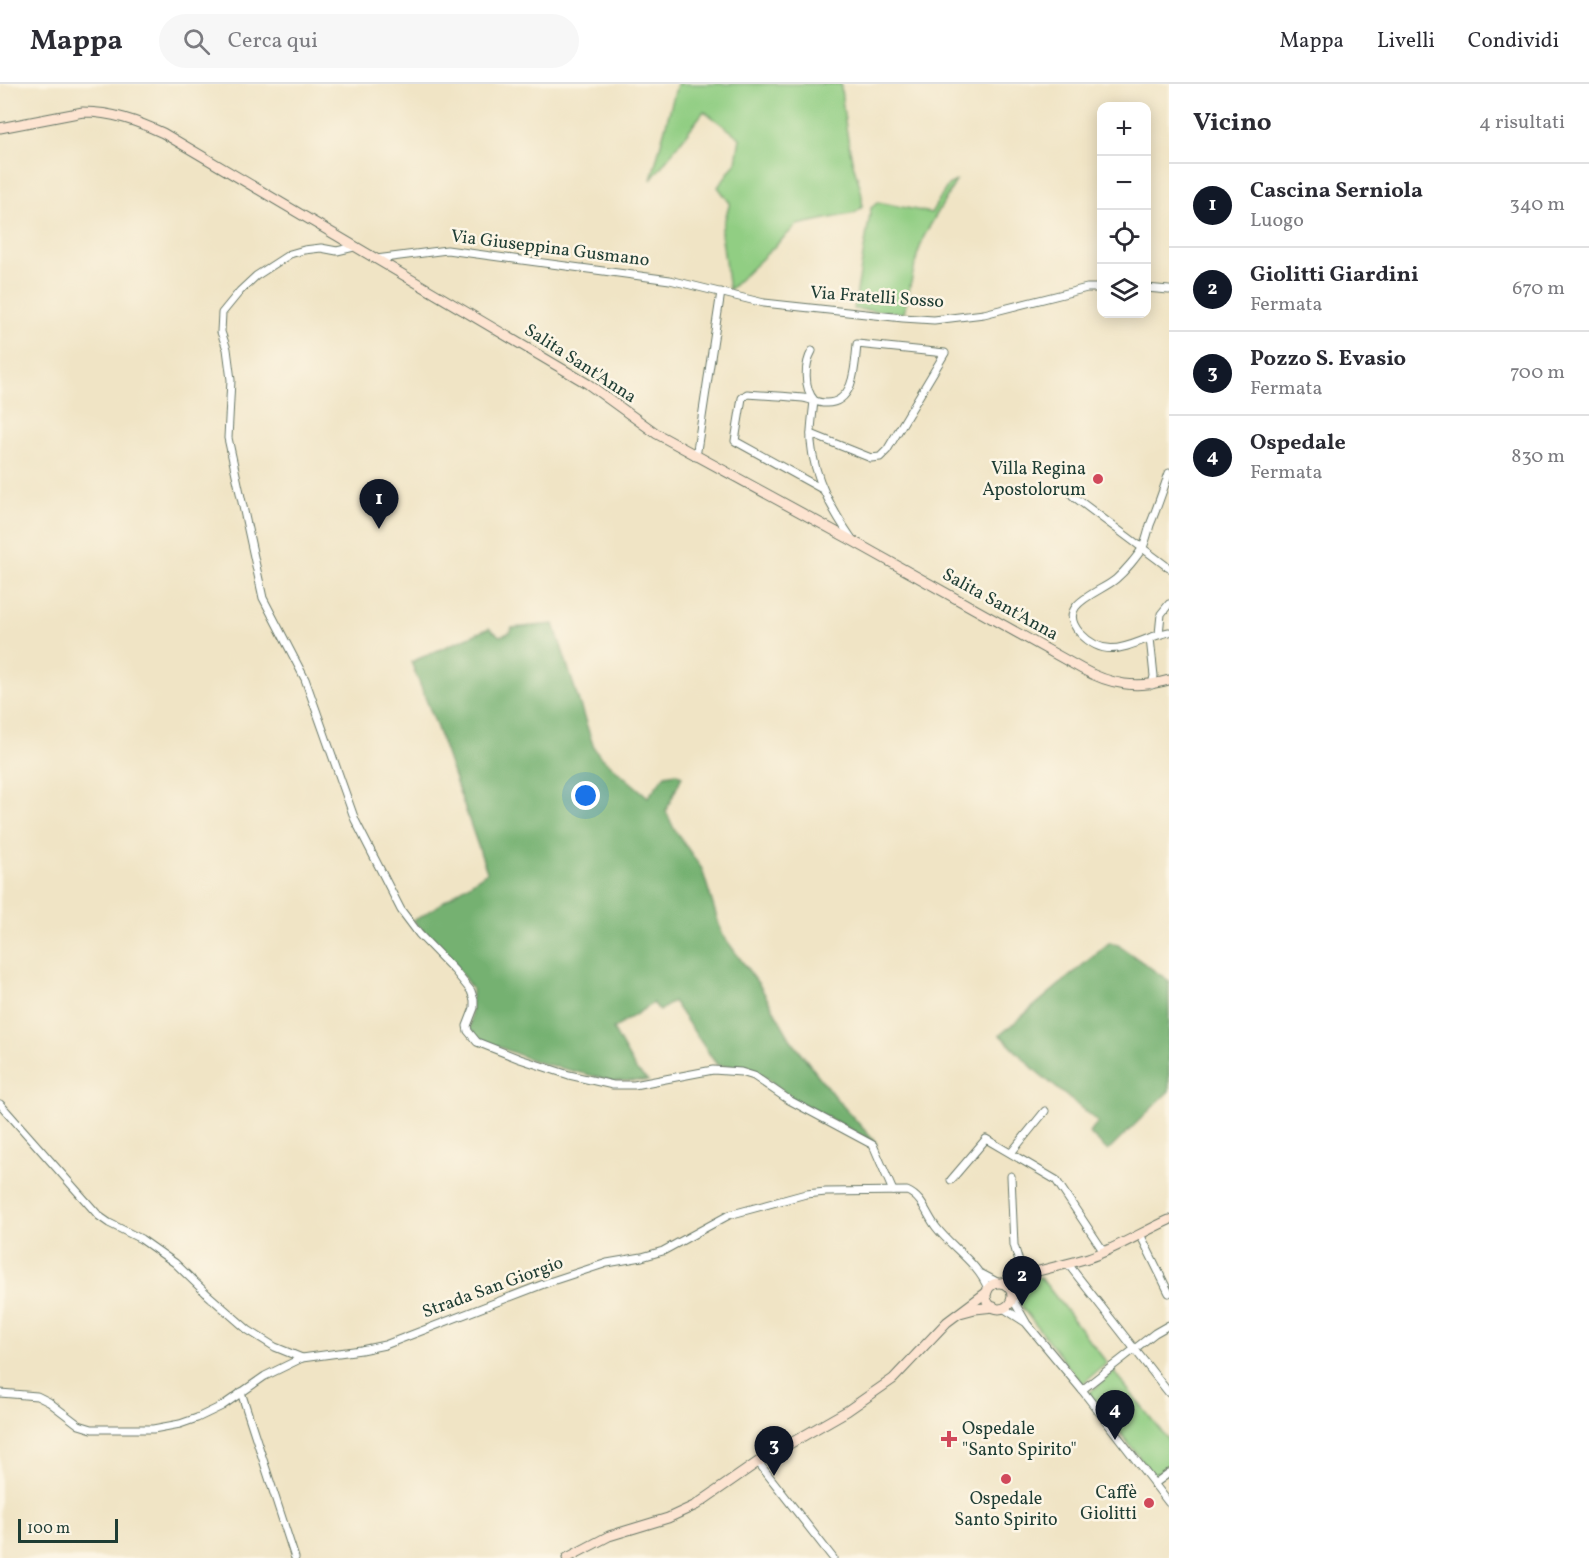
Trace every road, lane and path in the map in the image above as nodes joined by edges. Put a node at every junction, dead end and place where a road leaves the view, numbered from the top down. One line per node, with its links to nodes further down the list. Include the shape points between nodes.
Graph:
1 (0, 128): 2 (street, Salita Sant'Anna, via 83,112 135,121 163,133)
2 (354, 248): 3 (street, Salita Sant'Anna); 29 (street, via 321,248 290,254 256,276 222,313 221,332 231,380 228,438 263,598 305,679 354,820 401,910 471,992 474,1008 468,1031 477,1042 520,1059 613,1085 634,1085 713,1070 754,1076 789,1100 873,1145)
3 (374, 259): 7 (street, Via Giuseppina Gusmano, via 447,250 670,280); 11 (street, Salita Sant'Anna, via 594,388 642,425)
4 (1097, 288): 7 (street, Via Fratelli Sosso, via 984,314 934,320 764,303)
5 (1151, 288): 6 (street)
6 (1169, 290)
7 (721, 292): 11 (street)
8 (812, 351): 9 (street, via 807,386)
9 (814, 400): 10 (street); 10 (street, via 832,402 846,392 852,383 856,344 945,353 880,457 871,458); 13 (street, via 747,394 742,398 735,441)
10 (811, 434): 13 (street)
11 (696, 457): 15 (street, Salita Sant'Anna)
12 (1169, 473): 16 (street)
13 (822, 489): 15 (street)
14 (1073, 496): 16 (street)
15 (853, 541): 23 (street, Salita Sant'Anna, via 1100,679 1134,686)
16 (1143, 547): 17 (street); 21 (street, via 1116,579 1079,602 1073,619 1077,630 1101,648 1115,650)
17 (1169, 568)
18 (1169, 604): 20 (street, via 1161,614)
19 (1169, 632): 20 (street)
20 (1159, 634): 21 (street)
21 (1150, 638): 23 (street)
22 (1169, 680): 23 (street, Salita Sant'Anna)
23 (1152, 685)
24 (0, 1104): 45 (street, via 99,1216 175,1263 248,1330)
25 (1045, 1111): 26 (street)
26 (1011, 1153): 28 (street, via 986,1139); 32 (street, via 1056,1180)
27 (1011, 1176): 35 (street, via 1014,1245)
28 (951, 1180)
29 (893, 1191): 34 (street, Strada San Giorgio, via 907,1191 919,1198 936,1227); 45 (street, Strada San Giorgio, via 816,1193 729,1215 663,1251 607,1263 385,1345)
30 (1169, 1220): 31 (street)
31 (1140, 1234): 32 (street); 38 (street)
32 (1104, 1252): 33 (street)
33 (1068, 1264): 35 (street); 44 (street)
34 (976, 1269): 36 (street, Strada San Giorgio); 37 (street, Strada San Giorgio)
35 (1023, 1275): 36 (street); 39 (street)
36 (1000, 1283): 37 (street); 39 (street, via 1010,1288)
37 (987, 1291): 40 (street, via 987,1300); 41 (street)
38 (1169, 1293)
39 (1012, 1296): 40 (street, via 1010,1303); 42 (street)
40 (998, 1308): 41 (street); 42 (street)
41 (955, 1315): 50 (street, via 909,1364 878,1390)
42 (1027, 1324): 47 (street)
43 (1169, 1325): 44 (street)
44 (1134, 1349): 47 (street); 49 (street)
45 (302, 1358): 46 (street, Strada San Giorgio)
46 (243, 1390): 48 (street, Strada San Giorgio, via 222,1406 180,1424 118,1431 79,1425 37,1396); 54 (street)
47 (1082, 1390): 52 (street)
48 (0, 1393)
49 (1169, 1393)
50 (758, 1462): 55 (street, via 696,1505 609,1536); 56 (street)
51 (1169, 1473): 52 (street)
52 (1155, 1484): 53 (street)
53 (1169, 1503)
54 (295, 1558)
55 (567, 1558)
56 (833, 1558)

